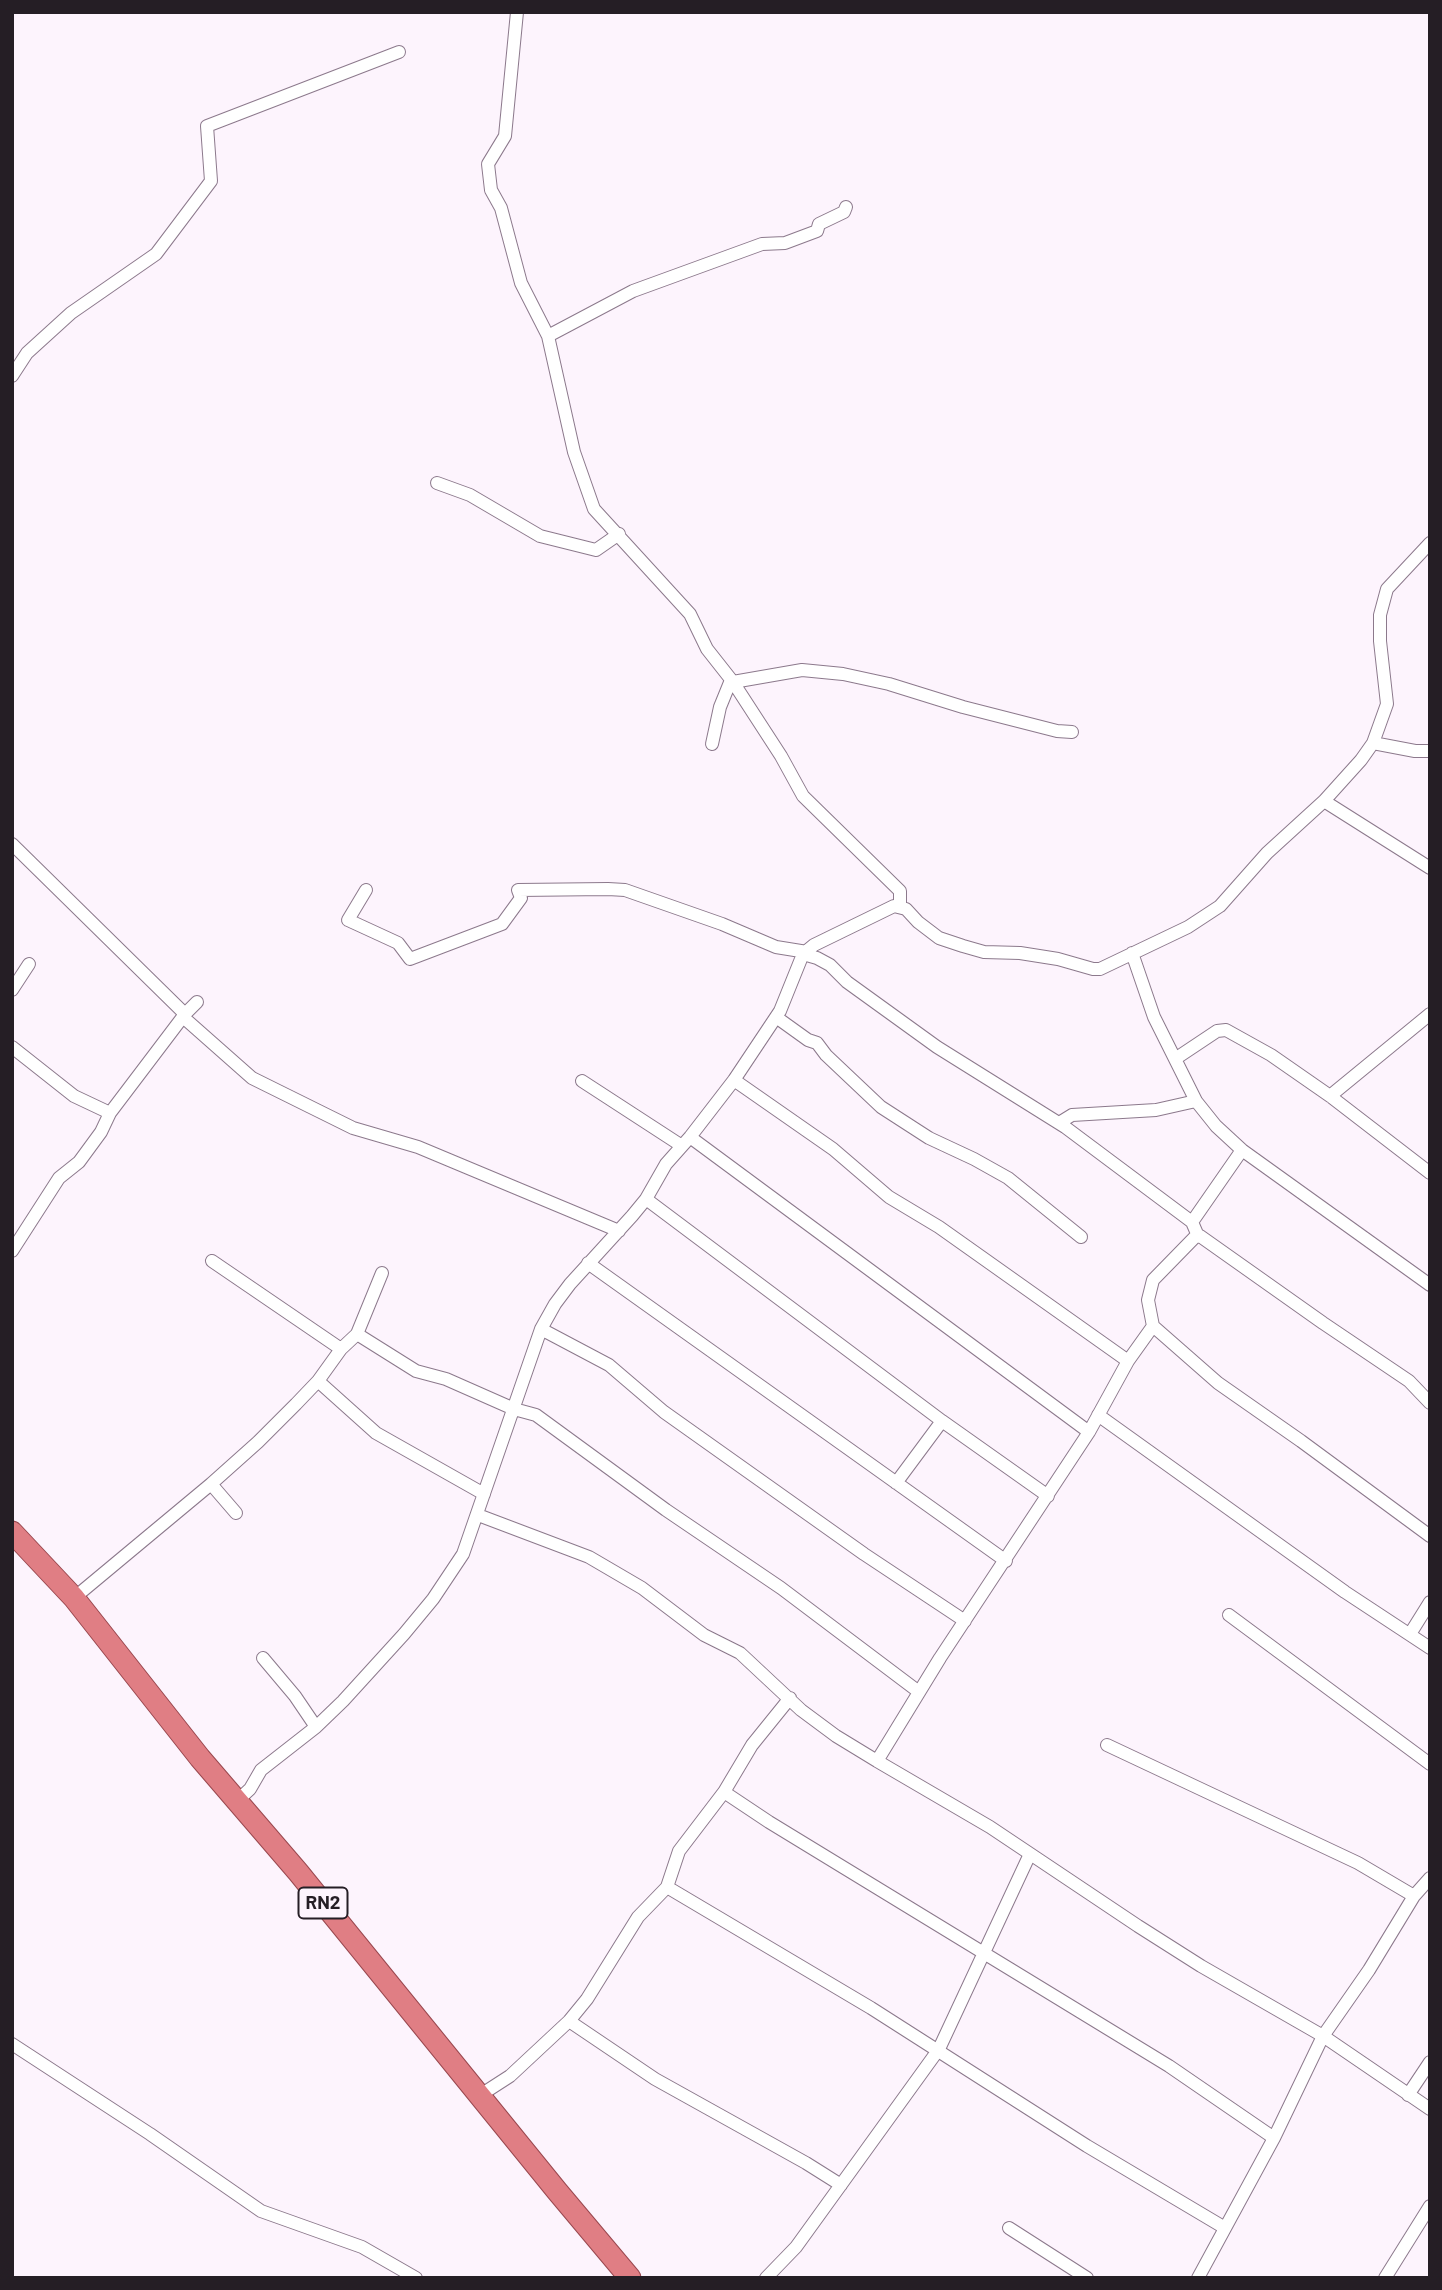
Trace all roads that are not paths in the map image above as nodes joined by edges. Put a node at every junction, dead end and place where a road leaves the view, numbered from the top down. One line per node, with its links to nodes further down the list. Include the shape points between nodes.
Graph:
1 (517, 12): 4 (street, via 505,136 488,164 521,283)
2 (399, 52): 5 (street, via 207,125 211,181 156,254 71,313 27,353)
3 (846, 207): 4 (street, via 817,231 785,243 762,244 633,291)
4 (548, 336): 7 (street, via 574,452 594,509)
5 (12, 376)
6 (437, 483): 7 (street, via 470,495 540,536 596,550)
7 (619, 534): 9 (street, via 690,614 707,649)
8 (1430, 543): 11 (street, via 1387,589 1380,615 1387,704)
9 (732, 681): 10 (street, via 802,670 844,674); 12 (street, via 720,707); 18 (street, via 803,796 900,891)
10 (1072, 732)
11 (1373, 743): 13 (street); 14 (street)
12 (712, 744)
13 (1429, 752)
14 (1324, 801): 16 (street); 20 (street, via 1267,853 1220,905 1188,927)
15 (12, 844): 25 (street)
16 (1430, 868)
17 (366, 890): 19 (street, via 348,919 398,943 410,959 502,924 521,898 518,890 625,890 776,947)
18 (900, 907): 19 (street, via 875,913); 20 (street, via 939,937 984,951 1020,953 1093,969)
19 (805, 953): 26 (street); 34 (street, via 830,965 937,1047)
20 (1132, 953): 28 (street, via 1154,1017)
21 (29, 964): 22 (street)
22 (12, 990)
23 (197, 1002): 25 (street)
24 (1430, 1014): 31 (street)
25 (184, 1015): 33 (street); 40 (street, via 253,1078 354,1128 418,1147)
26 (776, 1017): 29 (street); 42 (street, via 817,1043 881,1107 929,1138 1008,1178)
27 (12, 1047): 33 (street, via 74,1096)
28 (1175, 1059): 31 (street, via 1217,1031 1226,1030); 32 (street)
29 (734, 1080): 35 (street); 52 (street, via 832,1149 889,1197 939,1227)
30 (582, 1081): 35 (street)
31 (1330, 1096): 37 (street)
32 (1196, 1101): 34 (street, via 1156,1110 1072,1115); 36 (street)
33 (110, 1113): 43 (street, via 79,1162 59,1178)
34 (1059, 1124): 39 (street)
35 (686, 1142): 38 (street, via 666,1164); 58 (street)
36 (1242, 1150): 39 (street); 47 (street)
37 (1430, 1174)
38 (646, 1199): 40 (street); 57 (street)
39 (1192, 1222): 41 (street)
40 (619, 1231): 45 (street)
41 (1198, 1236): 48 (street, via 1153,1280 1148,1300); 54 (street, via 1409,1381)
42 (1081, 1237)
43 (12, 1251)
44 (212, 1261): 51 (street)
45 (589, 1263): 49 (street); 59 (street)
46 (382, 1273): 50 (street)
47 (1430, 1285)
48 (1153, 1326): 52 (street); 66 (street, via 1218,1383)
49 (541, 1329): 55 (street); 71 (street, via 609,1366 664,1412)
50 (357, 1334): 51 (street); 55 (street, via 416,1371)
51 (341, 1349): 53 (street)
52 (1128, 1361): 56 (street)
53 (318, 1381): 60 (street); 61 (street, via 376,1433)
54 (1430, 1403)
55 (514, 1409): 61 (street); 75 (street, via 536,1415)
56 (1098, 1415): 58 (street); 72 (street)
57 (942, 1421): 59 (street); 62 (street)
58 (1089, 1432): 62 (street)
59 (895, 1483): 67 (street)
60 (211, 1484): 63 (street); 68 (street)
61 (484, 1494): 64 (street)
62 (1048, 1496): 67 (street)
63 (236, 1513)
64 (478, 1515): 76 (street, via 589,1558 642,1588 704,1635 740,1653); 77 (street, via 463,1554 433,1599)
65 (12, 1532): 68 (highway, RN2)
66 (1430, 1536)
67 (1006, 1561): 71 (street)
68 (74, 1598): 82 (highway, RN2)
69 (1430, 1602): 72 (street)
70 (1228, 1615): 80 (street)
71 (965, 1621): 75 (street)
72 (1410, 1634): 73 (street)
73 (1430, 1648)
74 (263, 1658): 77 (street)
75 (919, 1692): 79 (street)
76 (790, 1698): 79 (street, via 836,1736); 81 (street, via 752,1745)
77 (316, 1727): 82 (street, via 261,1770)
78 (1107, 1745): 86 (street, via 1358,1863)
79 (877, 1761): 83 (street)
80 (1430, 1764)
81 (724, 1792): 85 (street, via 679,1851); 87 (street)
82 (237, 1801): 94 (highway, RN2)
83 (1030, 1854): 87 (street); 89 (street, via 1148,1933)
84 (1429, 1881): 86 (street)
85 (667, 1887): 88 (street, via 638,1917); 91 (street)
86 (1414, 1896): 89 (street)
87 (985, 1952): 91 (street); 96 (street, via 1169,2066)
88 (569, 2021): 94 (street, via 510,2076); 97 (street, via 655,2079)
89 (1323, 2036): 93 (street); 96 (street)
90 (12, 2044): 101 (street, via 261,2211 362,2247)
91 (939, 2049): 97 (street); 100 (street, via 1087,2146)
92 (1430, 2062): 93 (street)
93 (1408, 2095): 95 (street)
94 (479, 2096): 102 (highway, RN2)
95 (1430, 2109)
96 (1274, 2138): 100 (street)
97 (841, 2185): 103 (street, via 796,2247)
98 (1430, 2206): 106 (street)
99 (1009, 2228): 104 (street)
100 (1225, 2228): 105 (street)
101 (416, 2278)
102 (631, 2278)
103 (766, 2278)
104 (1087, 2278)
105 (1198, 2278)
106 (1385, 2278)

